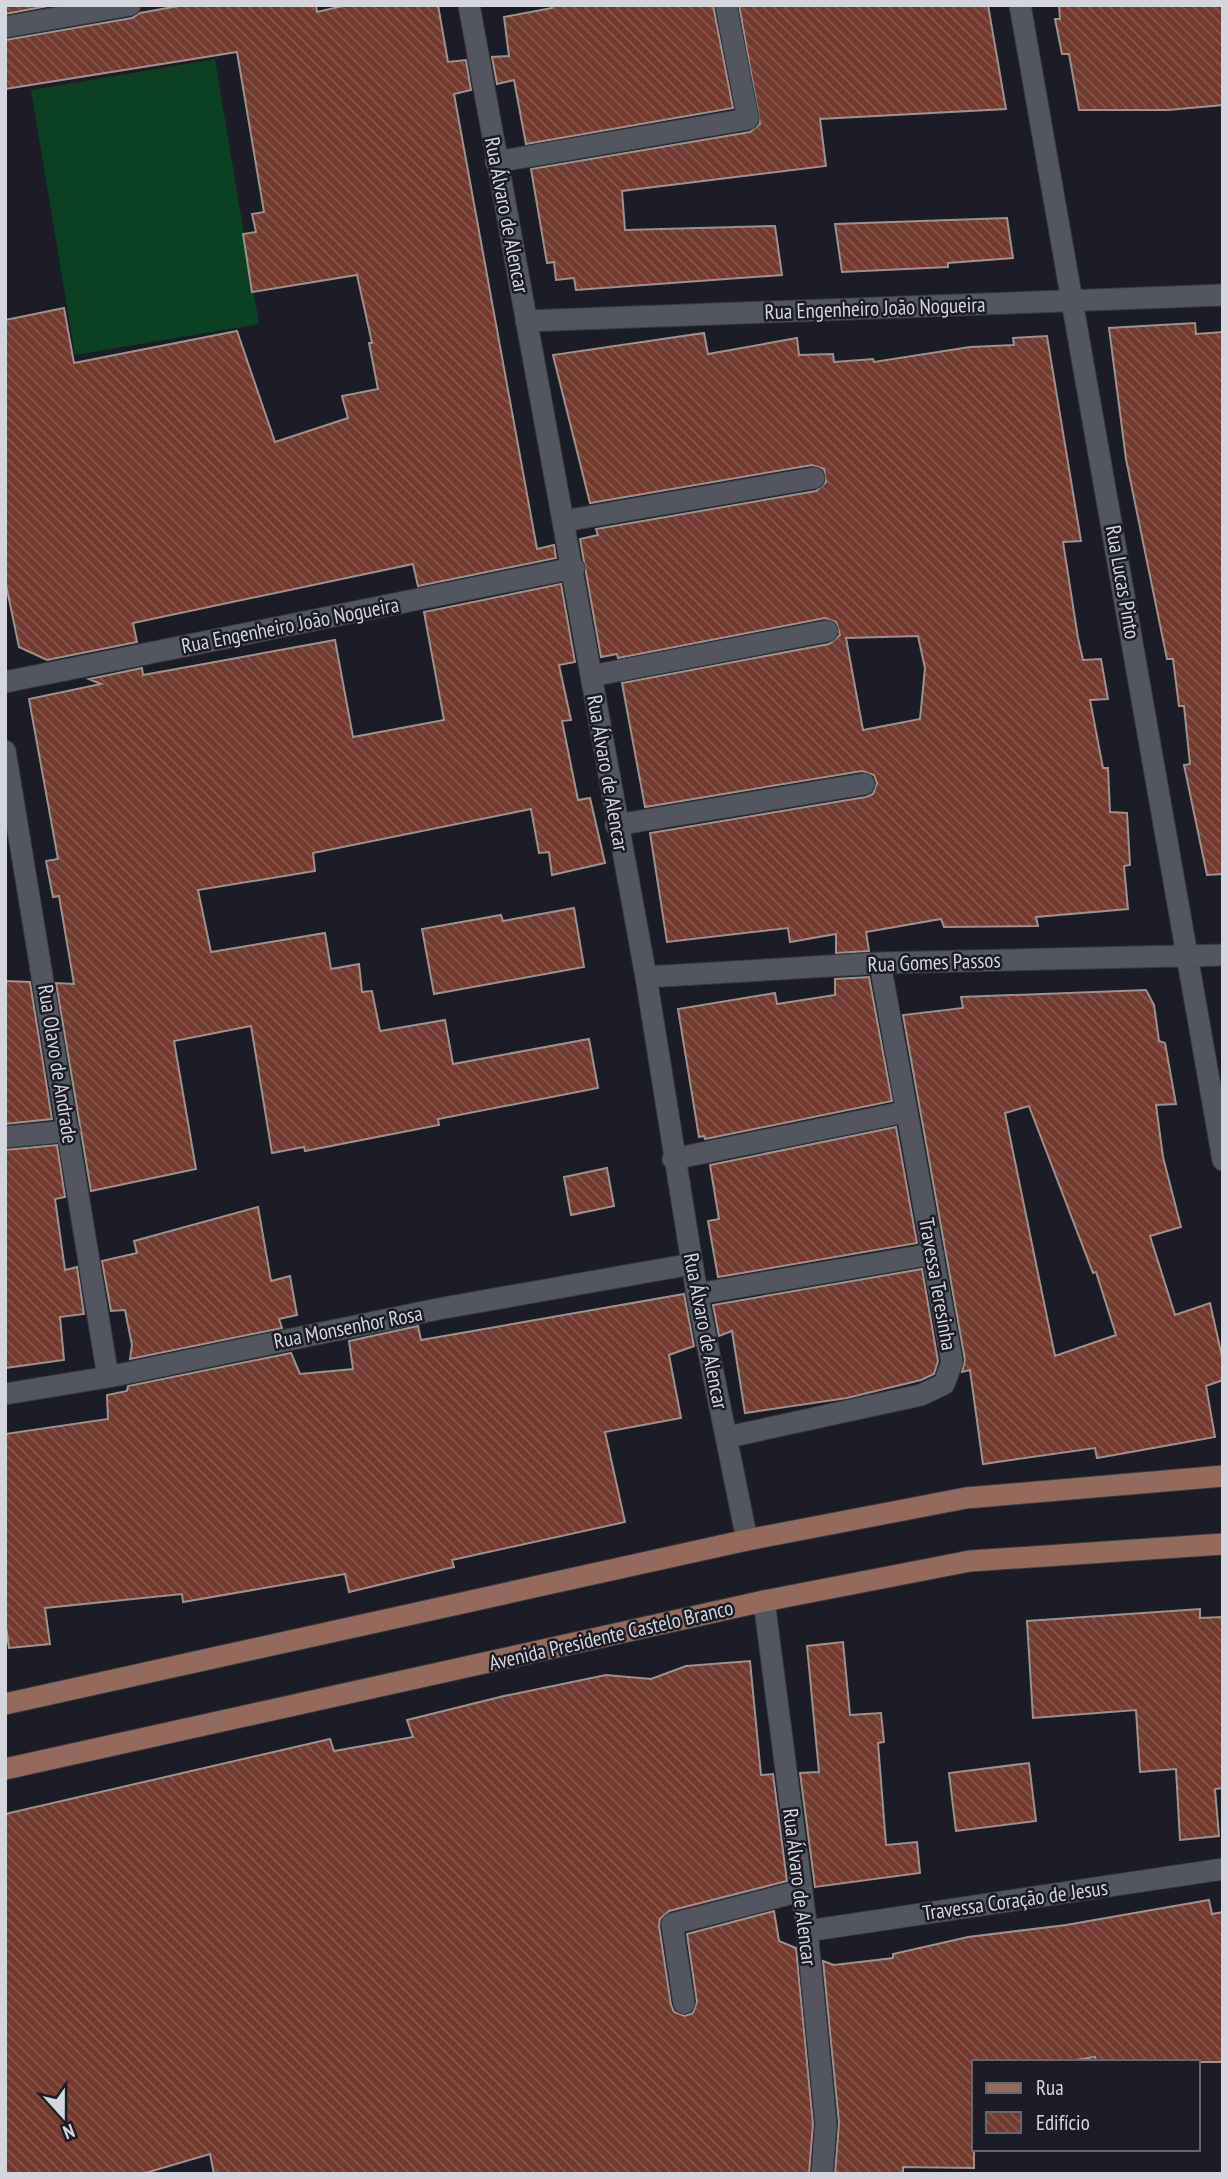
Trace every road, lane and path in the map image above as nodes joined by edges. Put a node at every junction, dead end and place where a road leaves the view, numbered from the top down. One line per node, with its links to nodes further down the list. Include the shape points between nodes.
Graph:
1 (130, 5): 5 (street)
2 (726, 5): 6 (street, via 748,119)
3 (1020, 5): 8 (street, Rua Lucas Pinto)
4 (474, 6): 6 (street, Rua Álvaro de Alencar)
5 (5, 27)
6 (496, 162): 9 (street, Rua Álvaro de Alencar)
7 (1223, 295): 8 (street, Rua Engenheiro João Nogueira)
8 (1074, 300): 9 (street, Rua Engenheiro João Nogueira); 19 (street, Rua Lucas Pinto)
9 (526, 321): 11 (street, Rua Álvaro de Alencar)
10 (814, 478): 11 (street)
11 (564, 521): 12 (street, Rua Álvaro de Alencar)
12 (574, 568): 14 (street, Rua Álvaro de Alencar); 15 (street, Rua Engenheiro João Nogueira)
13 (827, 631): 14 (street)
14 (591, 676): 18 (street, Rua Álvaro de Alencar)
15 (5, 682)
16 (5, 751): 24 (street, Rua Olavo de Andrade)
17 (864, 784): 18 (street)
18 (616, 825): 22 (street, Rua Álvaro de Alencar)
19 (1187, 956): 20 (street, Rua Gomes Passos); 21 (street, Rua Gomes Passos); 27 (street, Rua Lucas Pinto)
20 (1223, 956)
21 (880, 963): 22 (street, Rua Gomes Passos); 23 (street, Travessa Teresinha)
22 (646, 976): 26 (street, Rua Álvaro de Alencar)
23 (905, 1112): 26 (street); 28 (street, Travessa Teresinha)
24 (69, 1131): 25 (street); 31 (street, Rua Olavo de Andrade)
25 (5, 1137)
26 (673, 1159): 29 (street, Rua Álvaro de Alencar)
27 (1223, 1160)
28 (933, 1254): 30 (street); 33 (street, Travessa Teresinha, via 952,1362 944,1384 921,1395)
29 (692, 1264): 30 (street, Rua Álvaro de Alencar); 31 (street, Rua Monsenhor Rosa, via 412,1314)
30 (697, 1294): 33 (street, Rua Álvaro de Alencar)
31 (108, 1377): 32 (street, Rua Monsenhor Rosa)
32 (5, 1394)
33 (728, 1437): 35 (street, Rua Álvaro de Alencar)
34 (1223, 1476): 35 (main road, via 966,1499)
35 (747, 1540): 38 (main road)
36 (1223, 1544): 37 (main road, Avenida Presidente Castelo Branco, via 970,1560)
37 (764, 1601): 39 (main road, Avenida Presidente Castelo Branco); 41 (street, Rua Álvaro de Alencar)
38 (5, 1704)
39 (5, 1769)
40 (1223, 1869): 42 (street, Travessa Coração de Jesus)
41 (801, 1891): 42 (street, Rua Álvaro de Alencar); 43 (street, via 672,1924)
42 (807, 1931): 44 (street, Rua Álvaro de Alencar, via 826,2124)
43 (684, 2003)
44 (822, 2174)

